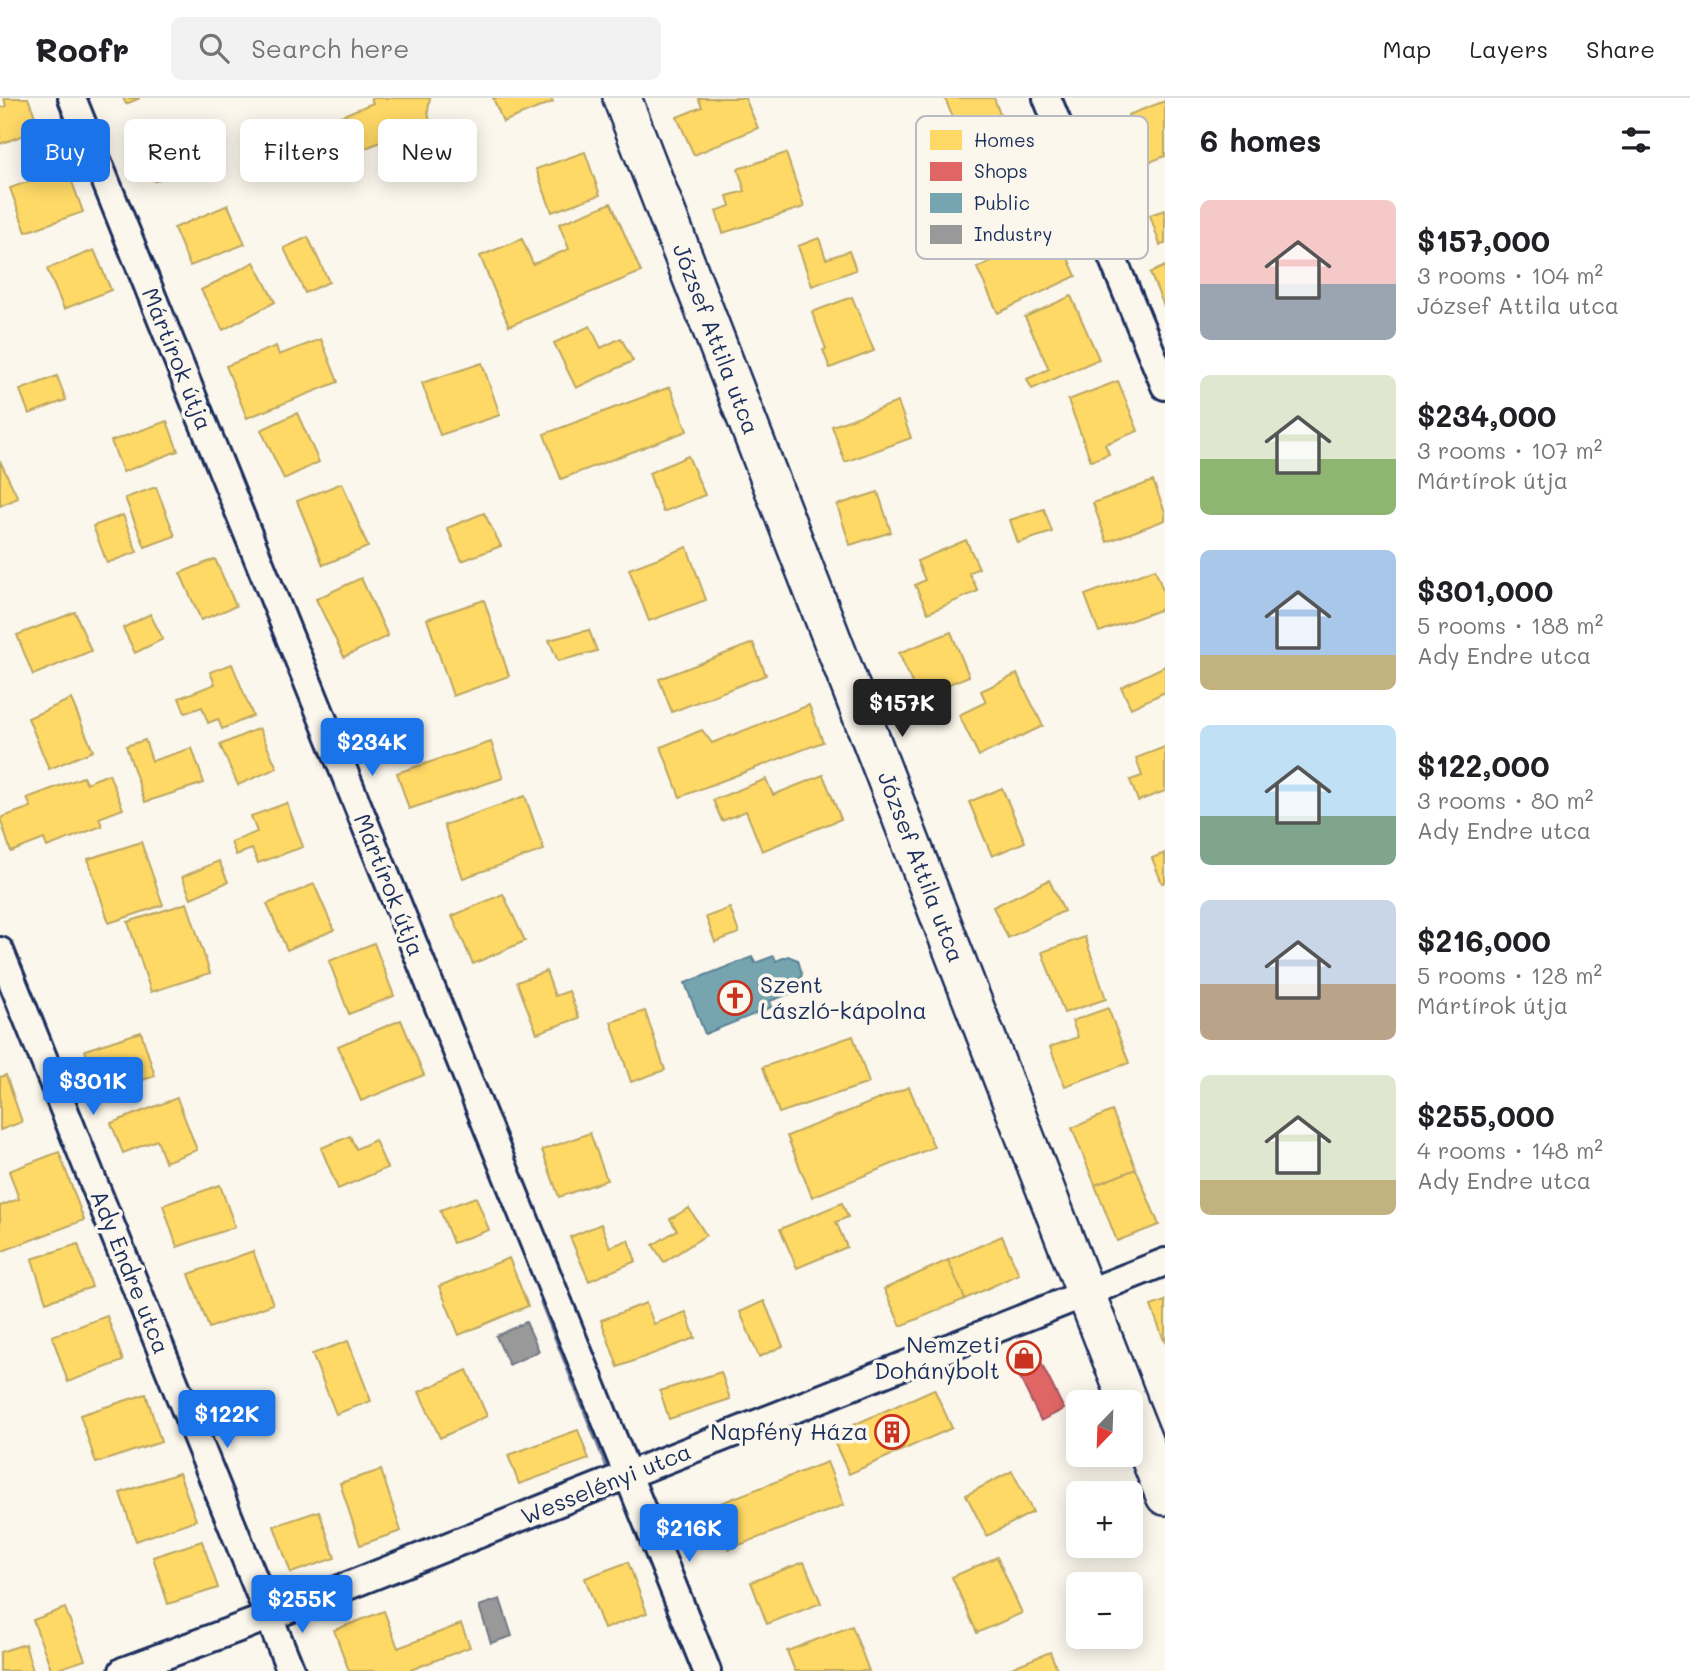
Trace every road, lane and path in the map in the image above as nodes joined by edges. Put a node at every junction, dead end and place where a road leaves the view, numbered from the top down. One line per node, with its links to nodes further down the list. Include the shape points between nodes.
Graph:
1 (72, 98): 12 (street, Mártírok útja)
2 (622, 98): 9 (street, József Attila utca)
3 (1047, 98): 4 (street)
4 (1054, 116)
5 (1113, 259): 6 (street)
6 (1165, 386)
7 (0, 951): 14 (street, Ady Endre utca)
8 (1165, 1262): 9 (street, Wesselényi utca)
9 (1086, 1293): 10 (street, József Attila utca); 12 (street, Wesselényi utca)
10 (1123, 1390)
11 (1143, 1441): 13 (street)
12 (627, 1475): 14 (street, Wesselényi utca); 17 (street, Mártírok útja)
13 (1165, 1496)
14 (269, 1617): 15 (street, Wesselényi utca); 16 (street, Ady Endre utca)
15 (123, 1671)
16 (291, 1671)
17 (707, 1671)

